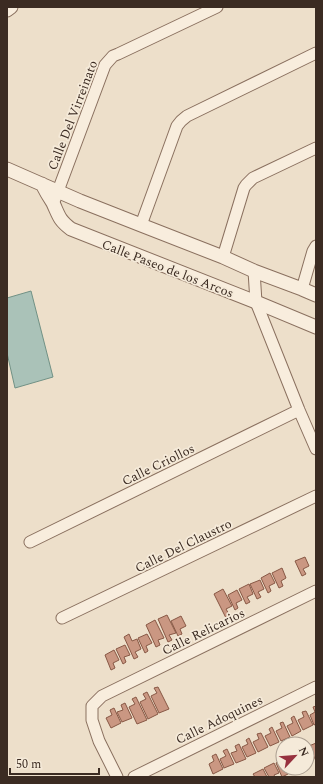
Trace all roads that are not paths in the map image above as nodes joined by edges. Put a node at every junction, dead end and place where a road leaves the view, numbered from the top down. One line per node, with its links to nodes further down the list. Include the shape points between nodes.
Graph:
1 (11, 7): 3 (street)
2 (217, 7): 8 (street, Calle Del Virreinato, via 113,56 105,65)
3 (7, 10)
4 (316, 53): 10 (street, via 181,121)
5 (316, 148): 12 (street, via 253,178 246,185)
6 (7, 168): 7 (street)
7 (42, 184): 8 (street); 9 (street, Calle Paseo de los Arcos)
8 (58, 191): 9 (street, Calle Del Virreinato); 10 (street)
9 (53, 203): 16 (street, Calle Paseo de los Arcos, via 58,217 71,229)
10 (141, 225): 12 (street)
11 (316, 246): 14 (street)
12 (223, 257): 13 (street)
13 (254, 271): 14 (street); 16 (street)
14 (302, 289): 15 (street)
15 (316, 295)
16 (256, 302): 17 (street, Calle Paseo de los Arcos); 18 (street)
17 (316, 327)
18 (299, 410): 19 (street); 21 (street, Calle Criollos)
19 (316, 450)
20 (316, 496): 23 (street, Calle Del Claustro)
21 (30, 542)
22 (316, 591): 25 (street, Calle Relicarios, via 102,696 92,706 92,720 99,741)
23 (62, 618)
24 (316, 686): 26 (street, Calle Adoquines)
25 (117, 777)
26 (134, 777)

